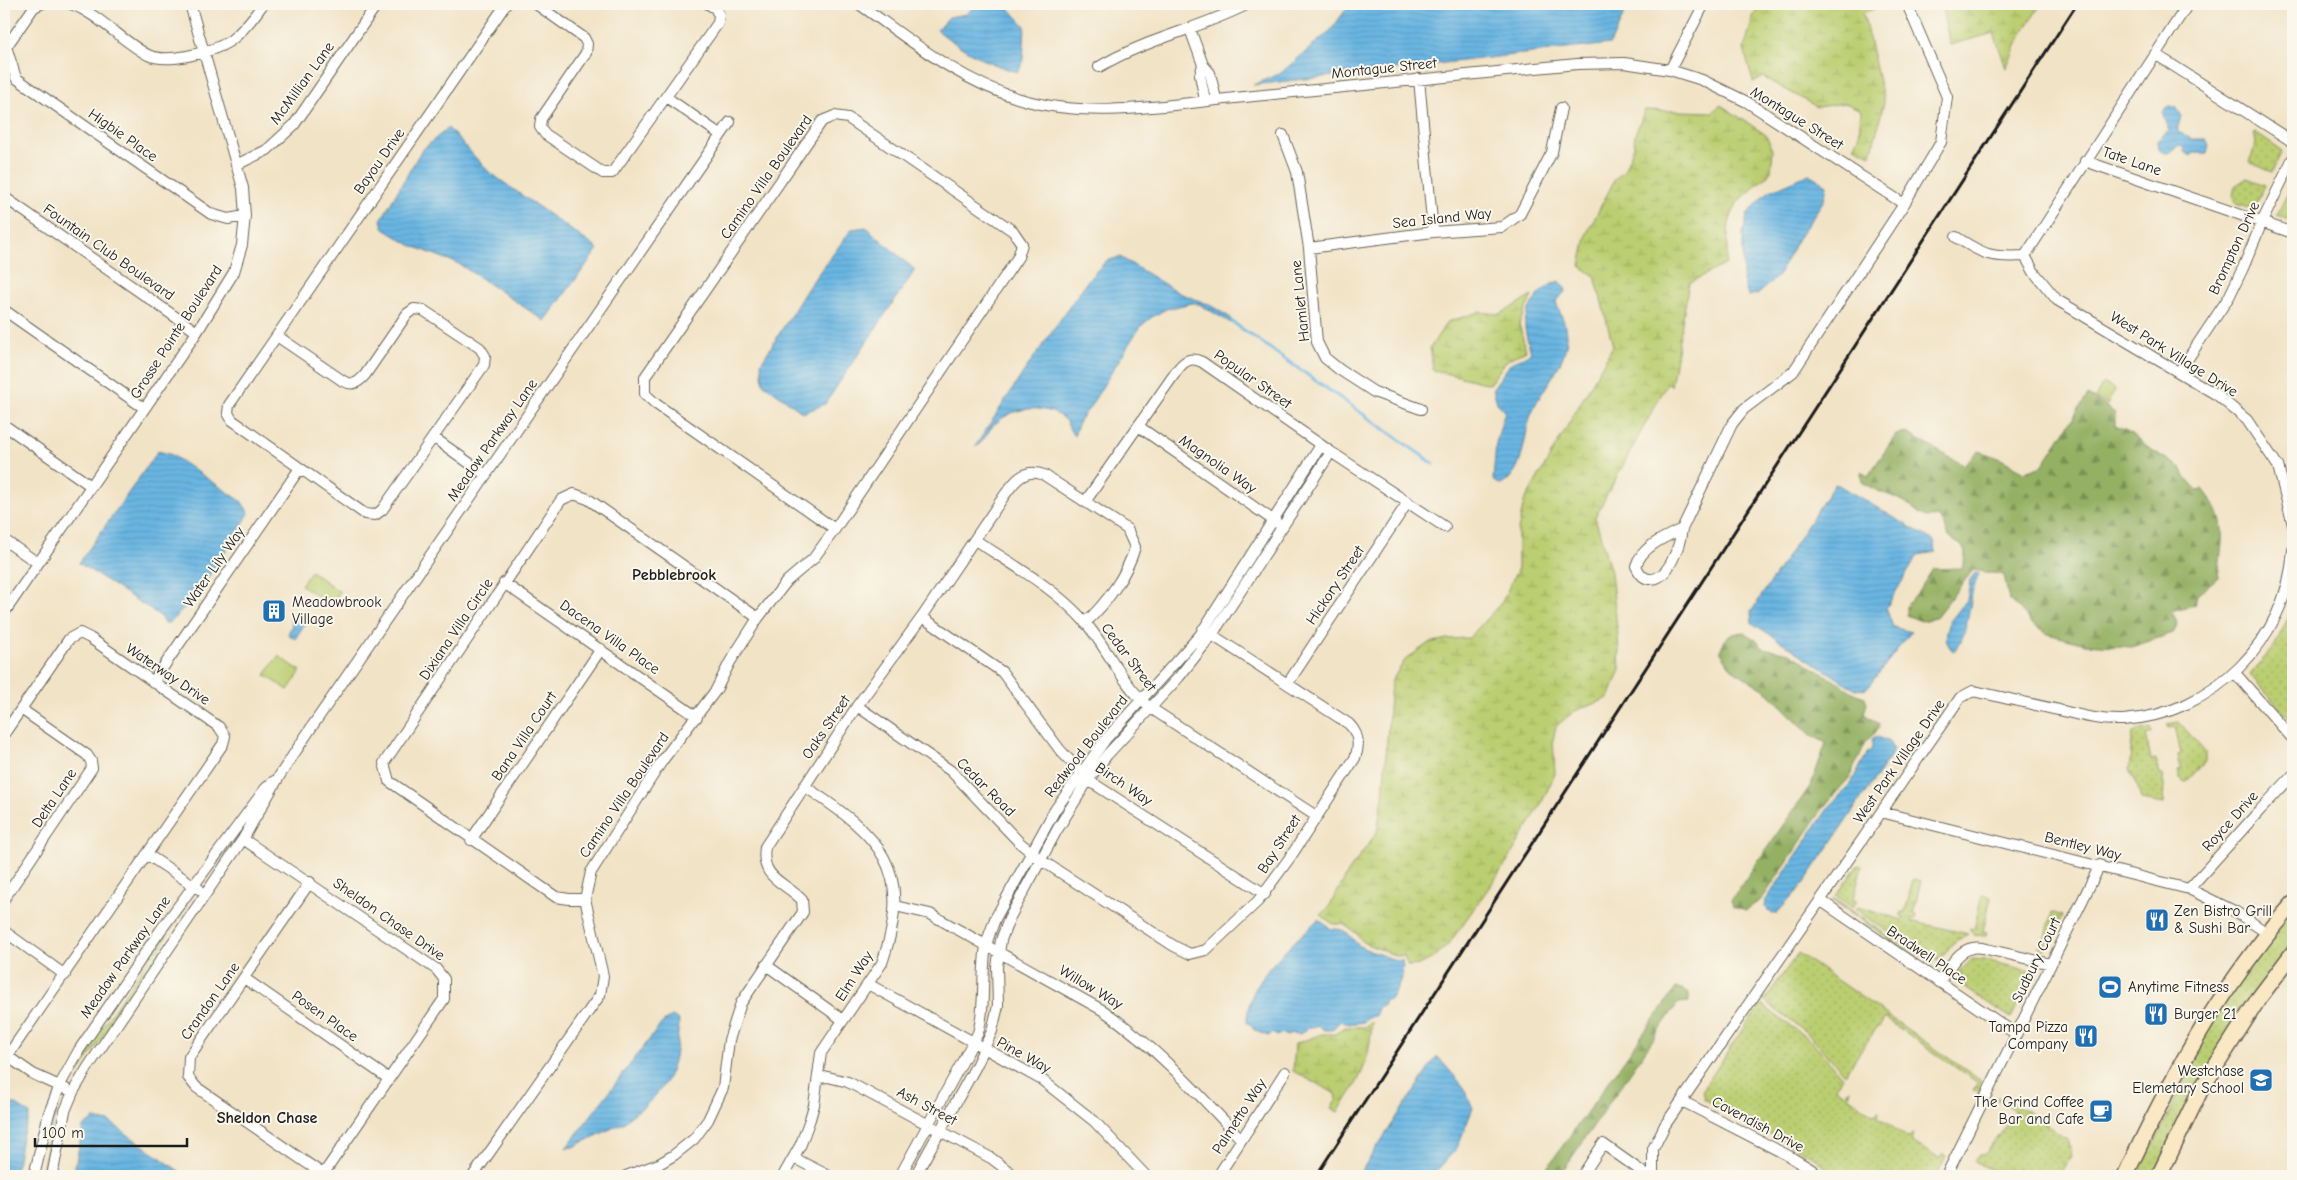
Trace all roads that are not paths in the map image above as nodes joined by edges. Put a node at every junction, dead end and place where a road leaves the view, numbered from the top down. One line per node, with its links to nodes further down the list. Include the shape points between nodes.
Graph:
1 (41, 4): 15 (street, via 34,7)
2 (71, 4): 16 (street, via 150,56 173,58)
3 (190, 4): 16 (street, Grosse Pointe Boulevard)
4 (264, 4): 16 (street, via 229,41)
5 (377, 4): 32 (street, McMillian Lane, via 294,125 267,150)
6 (506, 4): 44 (street, Bayou Drive)
7 (536, 4): 22 (street, via 584,38 587,44 586,53 541,119 540,128 545,134 603,173 612,173)
8 (708, 4): 22 (street, via 719,15 718,23)
9 (859, 4): 24 (street, Montague Street, via 962,76 1018,98 1092,110)
10 (1248, 4): 14 (street)
11 (1704, 4): 20 (street)
12 (1907, 4): 34 (street, via 1947,97 1941,142)
13 (2188, 4): 17 (street, Tate Lane)
14 (1190, 29): 18 (street); 19 (street, via 1117,56)
15 (4, 46): 35 (street, Higbie Place, via 16,78 211,214 228,219)
16 (204, 51): 32 (street, Grosse Pointe Boulevard)
17 (2155, 54): 29 (street); 31 (street, Tate Lane)
18 (1203, 65): 23 (street, via 1210,73); 24 (street, via 1200,75)
19 (1099, 67)
20 (1670, 70): 21 (street, Montague Street, via 1624,63 1577,64); 34 (street, Montague Street, via 1702,80 1747,102)
21 (1419, 79): 23 (street, Montague Street); 37 (street)
22 (666, 97): 27 (street)
23 (1216, 99): 24 (street, Montague Street)
24 (1205, 100)
25 (1561, 108): 37 (street, Sea Island Way, via 1552,152 1520,214 1492,229)
26 (730, 122): 27 (street, Meadow Parkway Lane)
27 (721, 134): 54 (street, Meadow Parkway Lane)
28 (1283, 135): 40 (street, Hamlet Lane, via 1297,172)
29 (2293, 142)
30 (2293, 158): 36 (street, Brompton Drive)
31 (2085, 161): 36 (street, Tate Lane); 41 (street)
32 (236, 165): 35 (street, Grosse Pointe Boulevard, via 243,188)
33 (4, 197): 43 (street, Fountain Club Boulevard)
34 (1904, 204): 64 (street, via 1793,372 1744,409 1732,424)
35 (245, 216): 43 (street, Grosse Pointe Boulevard, via 242,245 234,272)
36 (2262, 222): 38 (street); 45 (street, Brompton Drive, via 2229,297)
37 (1433, 232): 40 (street, Sea Island Way)
38 (2293, 234)
39 (1956, 237): 41 (street, via 1980,252 2003,257)
40 (1309, 248): 47 (street, Hamlet Lane, via 1316,342 1325,358 1374,392)
41 (2026, 256): 45 (street, West Park Village Drive, via 2034,272 2057,300)
42 (4, 310): 46 (street)
43 (197, 332): 46 (street, Grosse Pointe Boulevard)
44 (277, 336): 50 (street, Bayou Drive, via 343,382 354,384 365,375 407,314 414,309 423,310 480,348 485,356 484,365); 53 (street, Bayou Drive, via 229,405 228,413 232,420)
45 (2178, 372): 59 (street, West Park Village Drive, via 2217,395 2247,420 2278,466)
46 (144, 408): 55 (street, Grosse Pointe Boulevard)
47 (1420, 409)
48 (4, 425): 55 (street)
49 (1138, 426): 51 (street, Popular Street, via 1182,363 1194,359); 56 (street, Popular Street); 58 (street, Magnolia Way)
50 (434, 437): 53 (street, Bayou Drive, via 382,510 375,515 365,514); 54 (street)
51 (1321, 445): 52 (street, Popular Street); 58 (street, Redwood Boulevard)
52 (1331, 452): 57 (street, Popular Street); 61 (street, Redwood Boulevard)
53 (300, 468): 78 (street, Water Lily Way)
54 (486, 475): 86 (street, Meadow Parkway Lane)
55 (91, 486): 68 (street, Grosse Pointe Boulevard)
56 (1085, 502): 66 (street, Oaks Street, via 1044,475 1025,474 1014,483); 74 (street, Oaks Street, via 1127,529 1135,548 1131,562 1098,611)
57 (1408, 502): 62 (street, Popular Street); 79 (street, Hickory Street)
58 (1273, 520): 61 (street, Magnolia Way); 75 (street, Redwood Boulevard)
59 (2293, 520): 60 (street, West Park Village Drive)
60 (2293, 525)
61 (1282, 527): 75 (street, Redwood Boulevard)
62 (1445, 527)
63 (835, 529): 63 (street, Camino Villa Boulevard, via 1018,257 1022,244 1013,231 848,118 834,116 822,121 645,377 645,394); 73 (street, Camino Villa Boulevard, via 813,559 787,581)
64 (1682, 529): 64 (street, via 1638,558 1636,566 1643,576 1658,579 1664,573)
65 (4, 540): 68 (street)
66 (975, 540): 72 (street, Oaks Street); 74 (street, Cedar Street, via 1054,593)
67 (2293, 550): 69 (street, West Park Village Drive)
68 (38, 563): 71 (street, Grosse Pointe Boulevard)
69 (2291, 582): 77 (street, West Park Village Drive, via 2265,638)
70 (504, 584): 73 (street, Dixiana Villa Circle, via 561,500 574,494 588,499); 76 (street, Dacena Villa Place); 93 (street, Dixiana Villa Circle, via 384,764 389,781)
71 (4, 613)
72 (922, 617): 81 (street, Oaks Street); 87 (street, Birch Way, via 1002,672 1060,750)
73 (758, 618): 83 (street, Camino Villa Boulevard)
74 (1085, 623): 80 (street, Cedar Street)
75 (1208, 632): 79 (street, Bay Street); 80 (street, Redwood Boulevard, via 1179,677)
76 (601, 648): 83 (street, Dacena Villa Place); 93 (street, Bana Villa Court)
77 (2234, 673): 85 (street); 90 (street, West Park Village Drive, via 2202,696 2172,709 2122,720 2088,717 1973,691 1960,698)
78 (153, 682): 82 (street, Waterway Drive, via 90,638 76,634 69,639); 95 (street, Waterway Drive, via 219,727 225,736 223,744)
79 (1288, 683): 91 (street, Bay Street, via 1349,724 1358,739 1355,758)
80 (1145, 704): 87 (street, Redwood Boulevard); 91 (street, Cedar Street)
81 (858, 706): 89 (street, Oaks Street); 94 (street, Cedar Road, via 951,772)
82 (21, 709): 84 (street, Waterway Drive); 103 (street, Delta Lane, via 87,755 92,768)
83 (697, 717): 104 (street, Camino Villa Boulevard, via 662,761 597,861)
84 (4, 734)
85 (2293, 739)
86 (280, 775): 92 (street, Meadow Parkway Lane); 99 (street, Meadow Parkway Lane, via 265,789)
87 (1085, 776): 94 (street, Redwood Boulevard, via 1055,810); 96 (street, Redwood Boulevard); 102 (street, Birch Way)
88 (2293, 776): 100 (street, Royce Drive)
89 (804, 786): 107 (street, Elm Way, via 853,820 882,852 894,886); 114 (street, Oaks Street, via 765,847 764,860 770,874 798,895 804,908 799,922)
90 (1881, 812): 97 (street, Bentley Way); 105 (street, West Park Village Drive)
91 (1316, 816): 102 (street, Bay Street)
92 (243, 838): 98 (street, Sheldon Chase Drive); 101 (street, Meadow Parkway Lane)
93 (471, 840): 104 (street, Dixiana Villa Circle, via 556,896)
94 (1032, 853): 96 (street, Cedar Road); 110 (street, Redwood Boulevard, via 995,919)
95 (148, 855): 99 (street); 115 (street, Waterway Drive)
96 (1041, 860): 102 (street, Bay Street, via 1190,954 1214,944); 111 (street, Redwood Boulevard, via 1009,919)
97 (2100, 865): 100 (street, Bentley Way); 113 (street, Sudbury Court)
98 (310, 882): 116 (street, Crandon Lane); 126 (street, Sheldon Chase Drive, via 436,969 444,979 444,999)
99 (194, 885): 101 (street); 127 (street, Meadow Parkway Lane, via 79,1050)
100 (2189, 889): 109 (street, Bentley Way, via 2236,912)
101 (206, 893): 128 (street, Meadow Parkway Lane)
102 (1265, 894)
103 (4, 899)
104 (585, 899): 138 (street, Camino Villa Boulevard, via 603,976 600,995)
105 (1820, 900): 117 (street, Bradwell Place); 129 (street, West Park Village Drive)
106 (2293, 904): 109 (main road)
107 (895, 906): 110 (street, Willow Way, via 930,914); 118 (street, Elm Way, via 888,946 882,963)
108 (4, 931): 115 (street)
109 (2267, 933): 152 (main road, via 2204,1025 2153,1117)
110 (986, 945): 111 (street, Willow Way); 121 (street, Redwood Boulevard, via 983,1012)
111 (998, 952): 122 (street, Redwood Boulevard, via 998,1006); 132 (street, Willow Way, via 1080,996 1128,1027 1182,1076)
112 (2293, 953): 153 (main road, via 2259,998 2200,1091)
113 (2051, 964): 117 (street, via 1970,947 1964,950); 120 (street, Sudbury Court)
114 (766, 965): 119 (street); 134 (street, Oaks Street, via 734,1022 728,1040 723,1088 714,1111 685,1148)
115 (65, 975): 123 (street, Waterway Drive)
116 (244, 978): 126 (street, Posen Place); 135 (street, Crandon Lane, via 189,1057 188,1077 196,1087)
117 (1939, 982): 120 (street, Bradwell Place)
118 (868, 984): 119 (street, Elm Way); 121 (street, Pine Way)
119 (843, 1020): 125 (street, Elm Way, via 821,1053)
120 (2016, 1034): 151 (street, Sudbury Court)
121 (973, 1043): 122 (street, Pine Way); 130 (street, Redwood Boulevard)
122 (984, 1049): 131 (street, Redwood Boulevard); 145 (street, Pine Way, via 1042,1080 1094,1121)
123 (5, 1057): 127 (street)
124 (1285, 1072): 132 (street, Palmetto Way)
125 (818, 1078): 130 (street, Ash Street, via 848,1082); 133 (street, Elm Way, via 812,1112)
126 (389, 1079): 135 (street, Sheldon Chase Drive)
127 (60, 1086): 128 (street); 136 (street, Meadow Parkway Lane, via 49,1113)
128 (73, 1092): 137 (street, Meadow Parkway Lane, via 65,1111)
129 (1682, 1101): 149 (street, West Park Village Drive, via 1664,1125 1653,1149); 150 (street, Cavendish Drive, via 1789,1156)
130 (929, 1123): 131 (street, Ash Street); 142 (street, Redwood Boulevard)
131 (940, 1130): 143 (street, Redwood Boulevard); 144 (street, Ash Street, via 991,1158)
132 (1241, 1139): 146 (street, Palmetto Way)
133 (794, 1158): 140 (street, Elm Way); 141 (street)
134 (649, 1172): 139 (street, Oaks Street)
135 (322, 1175)
136 (34, 1176)
137 (52, 1176)
138 (473, 1176)
139 (626, 1176)
140 (782, 1176)
141 (829, 1176)
142 (900, 1176)
143 (915, 1176)
144 (1015, 1176)
145 (1146, 1176)
146 (1218, 1176)
147 (1582, 1176): 148 (street, via 1602,1144)
148 (1648, 1176)
149 (1653, 1176)
150 (1819, 1176)
151 (1946, 1176)
152 (2125, 1176)
153 (2159, 1176)

